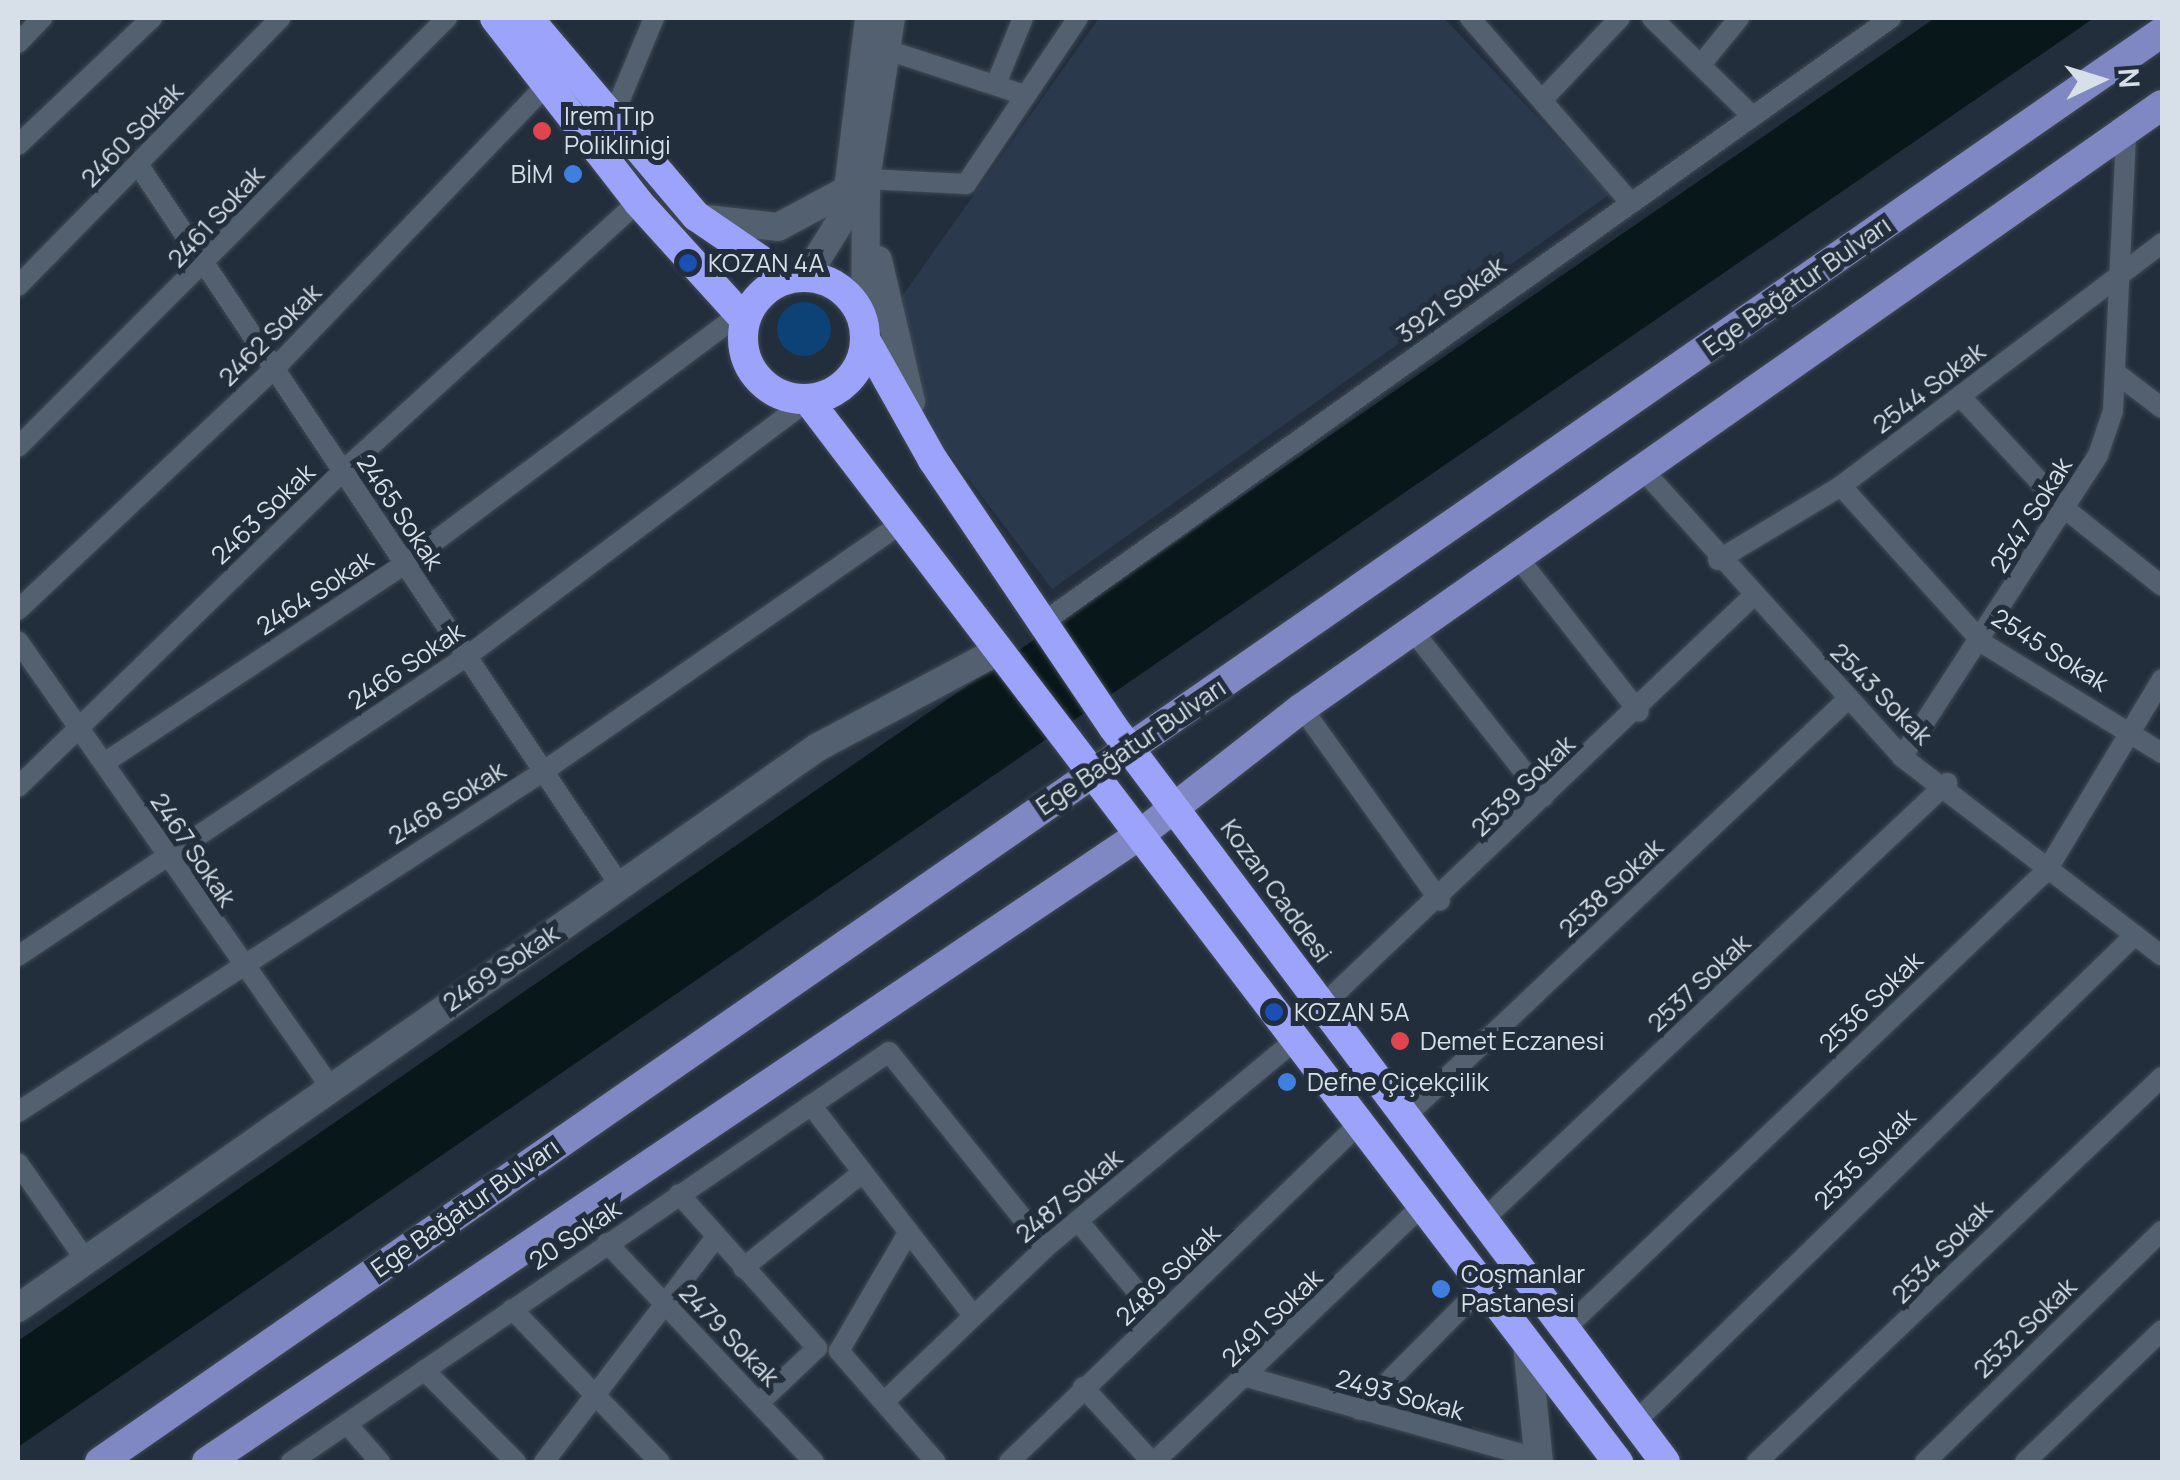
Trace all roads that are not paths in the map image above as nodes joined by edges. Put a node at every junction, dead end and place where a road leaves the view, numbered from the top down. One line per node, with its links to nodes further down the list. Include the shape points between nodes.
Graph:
1 (42, 18): 18 (street)
2 (152, 18): 29 (street)
3 (280, 18): 30 (street, 2460 Sokak)
4 (447, 18): 36 (street, 2461 Sokak)
5 (495, 18): 22 (highway)
6 (528, 18): 27 (highway)
7 (654, 18): 27 (street)
8 (869, 18): 31 (street)
9 (891, 18): 19 (street)
10 (1023, 18): 21 (street)
11 (1078, 18): 23 (street)
12 (1470, 18): 24 (street)
13 (1620, 18): 24 (street)
14 (1652, 18): 20 (street)
15 (1738, 18): 20 (street)
16 (1891, 18): 26 (street, 3921 Sokak)
17 (2162, 32): 72 (main road, Ege Bağatur Bulvarı)
18 (18, 42)
19 (882, 48): 21 (street); 31 (street)
20 (1704, 62): 26 (street)
21 (998, 79): 23 (street)
22 (547, 84): 32 (highway); 42 (street, 2462 Sokak)
23 (1025, 95): 31 (street, via 966,184)
24 (1544, 98): 33 (street)
25 (2162, 105): 28 (main road)
26 (1752, 116): 33 (street, 3921 Sokak)
27 (611, 121): 34 (highway)
28 (2126, 131): 37 (street, 2547 Sokak); 49 (main road)
29 (18, 145)
30 (138, 166): 36 (street, 2465 Sokak); 39 (street, 2460 Sokak)
31 (860, 192): 34 (street, via 778,227); 38 (street, via 810,270); 41 (street); 48 (street, via 900,372)
32 (638, 202): 40 (highway); 50 (street, 2463 Sokak)
33 (1630, 202): 60 (street, 3921 Sokak)
34 (696, 216): 38 (highway)
35 (2162, 243): 37 (street, 2544 Sokak)
36 (202, 269): 42 (street, 2465 Sokak); 47 (street, 2461 Sokak)
37 (2125, 271): 43 (street, 2547 Sokak); 44 (street, 2544 Sokak)
38 (788, 278): 40 (highway); 41 (highway, via 830,282 850,298)
39 (18, 286)
40 (742, 317): 45 (highway, via 745,354 760,380); 56 (street, 2464 Sokak)
41 (865, 339): 45 (highway, via 853,373); 48 (highway, Kozan Caddesi)
42 (277, 366): 50 (street, 2465 Sokak); 59 (street, 2462 Sokak)
43 (2116, 373): 46 (street); 52 (street, 2547 Sokak, via 2098,455)
44 (1960, 396): 51 (street, 2544 Sokak); 52 (street)
45 (808, 400): 53 (highway); 65 (street, 2466 Sokak)
46 (2162, 408)
47 (18, 447)
48 (933, 460): 60 (highway, Kozan Caddesi)
49 (1642, 470): 54 (main road); 55 (street, 2543 Sokak)
50 (342, 472): 56 (street, 2465 Sokak); 70 (street, 2463 Sokak)
51 (1840, 486): 55 (street, 2544 Sokak); 63 (street, 2545 Sokak)
52 (2064, 508): 57 (street); 63 (street, 2547 Sokak)
53 (896, 527): 64 (highway); 77 (street, 2468 Sokak)
54 (1518, 559): 61 (main road); 69 (street)
55 (1718, 560): 58 (street, 2543 Sokak)
56 (403, 565): 65 (street, 2465 Sokak); 76 (street, 2464 Sokak)
57 (2162, 586)
58 (1752, 597): 67 (street, 2543 Sokak); 69 (street, 2539 Sokak)
59 (18, 610)
60 (1042, 624): 72 (highway, Kozan Caddesi)
61 (1413, 630): 68 (main road); 80 (street)
62 (18, 641): 70 (street, 2467 Sokak)
63 (1984, 644): 71 (street, 2545 Sokak); 74 (street, 2547 Sokak)
64 (998, 651): 75 (highway); 85 (street, 2469 Sokak, via 818,747)
65 (470, 654): 77 (street, 2465 Sokak); 83 (street, 2466 Sokak)
66 (2162, 678): 71 (street, 2536 Sokak)
67 (1848, 698): 74 (street, 2543 Sokak); 97 (street, 2538 Sokak)
68 (1302, 708): 81 (main road); 86 (street)
69 (1639, 712): 80 (street, 2539 Sokak)
70 (83, 726): 76 (street, 2467 Sokak); 79 (street, 2463 Sokak)
71 (2129, 728): 73 (street, 2545 Sokak); 84 (street, 2536 Sokak)
72 (1122, 738): 75 (main road, Ege Bağatur Bulvarı); 81 (highway, Kozan Caddesi)
73 (2162, 753)
74 (1902, 757): 78 (street, 2543 Sokak)
75 (1080, 762): 82 (highway); 131 (main road, Ege Bağatur Bulvarı)
76 (104, 763): 83 (street, 2467 Sokak)
77 (540, 773): 85 (street, 2465 Sokak); 90 (street, 2468 Sokak)
78 (1947, 784): 84 (street, 2543 Sokak); 103 (street, 2537 Sokak)
79 (18, 788)
80 (1544, 797): 86 (street, 2539 Sokak)
81 (1178, 808): 82 (main road); 91 (highway, Kozan Caddesi)
82 (1138, 836): 92 (highway); 132 (main road)
83 (165, 857): 88 (street, 2466 Sokak); 90 (street, 2467 Sokak)
84 (2047, 870): 87 (street, 2543 Sokak); 118 (street, 2536 Sokak)
85 (620, 886): 94 (street, 2469 Sokak)
86 (1440, 902): 91 (street, 2539 Sokak)
87 (2135, 936): 89 (street, 2543 Sokak); 128 (street, 2535 Sokak)
88 (18, 956)
89 (2162, 956)
90 (240, 962): 94 (street, 2467 Sokak); 96 (street, 2468 Sokak)
91 (1323, 1005): 97 (highway, Kozan Caddesi)
92 (1295, 1040): 98 (highway); 104 (street, 2487 Sokak)
93 (2162, 1076): 144 (street, 2534 Sokak)
94 (329, 1085): 110 (street, 2469 Sokak)
95 (811, 1104): 100 (street); 101 (street, 20 Sokak); 109 (street, 20 Sokak, via 889,1052)
96 (18, 1112)
97 (1408, 1114): 103 (highway, Kozan Caddesi)
98 (1360, 1123): 102 (highway); 117 (street, 2489 Sokak)
99 (18, 1163): 110 (street)
100 (862, 1173): 106 (street); 111 (street)
101 (679, 1194): 107 (street); 108 (street, 20 Sokak)
102 (1422, 1206): 112 (highway); 122 (street, 2491 Sokak)
103 (1484, 1218): 118 (highway, Kozan Caddesi)
104 (1078, 1221): 109 (street, 2487 Sokak); 117 (street)
105 (2162, 1232): 145 (street, 2532 Sokak)
106 (908, 1233): 116 (street); 125 (street, via 839,1351)
107 (716, 1237): 111 (street); 113 (street)
108 (607, 1243): 113 (street, 2479 Sokak); 115 (street, 20 Sokak)
109 (1046, 1247): 116 (street, 2487 Sokak)
110 (85, 1258): 114 (street, 2469 Sokak)
111 (743, 1268): 126 (street, via 817,1348)
112 (1483, 1286): 120 (highway); 127 (street)
113 (662, 1301): 124 (street); 126 (street, 2479 Sokak)
114 (18, 1308)
115 (512, 1308): 121 (street, 20 Sokak); 124 (street)
116 (972, 1314): 125 (street, 2487 Sokak)
117 (1159, 1318): 123 (street, 2489 Sokak)
118 (1570, 1328): 120 (highway, via 1560,1364); 120 (highway, via 1539,1322); 128 (highway, Kozan Caddesi)
119 (2162, 1330): 146 (street)
120 (1535, 1355): 130 (street); 142 (highway)
121 (424, 1370): 129 (street, 20 Sokak); 135 (street)
122 (1247, 1377): 127 (street, 2493 Sokak); 141 (street, 2491 Sokak)
123 (1082, 1387): 140 (street, 2489 Sokak); 141 (street)
124 (594, 1395): 136 (street); 137 (street)
125 (885, 1401): 139 (street)
126 (759, 1403): 138 (street, 2479 Sokak)
127 (1360, 1410): 130 (street, 2493 Sokak)
128 (1636, 1422): 143 (highway, Kozan Caddesi)
129 (346, 1424): 133 (street, 20 Sokak); 134 (street)
130 (1539, 1461)
131 (100, 1462)
132 (207, 1462)
133 (291, 1462)
134 (380, 1462)
135 (516, 1462)
136 (544, 1462)
137 (660, 1462)
138 (814, 1462)
139 (936, 1462)
140 (1010, 1462)
141 (1153, 1462)
142 (1618, 1462)
143 (1664, 1462)
144 (1757, 1462)
145 (1926, 1462)
146 (2025, 1462)

